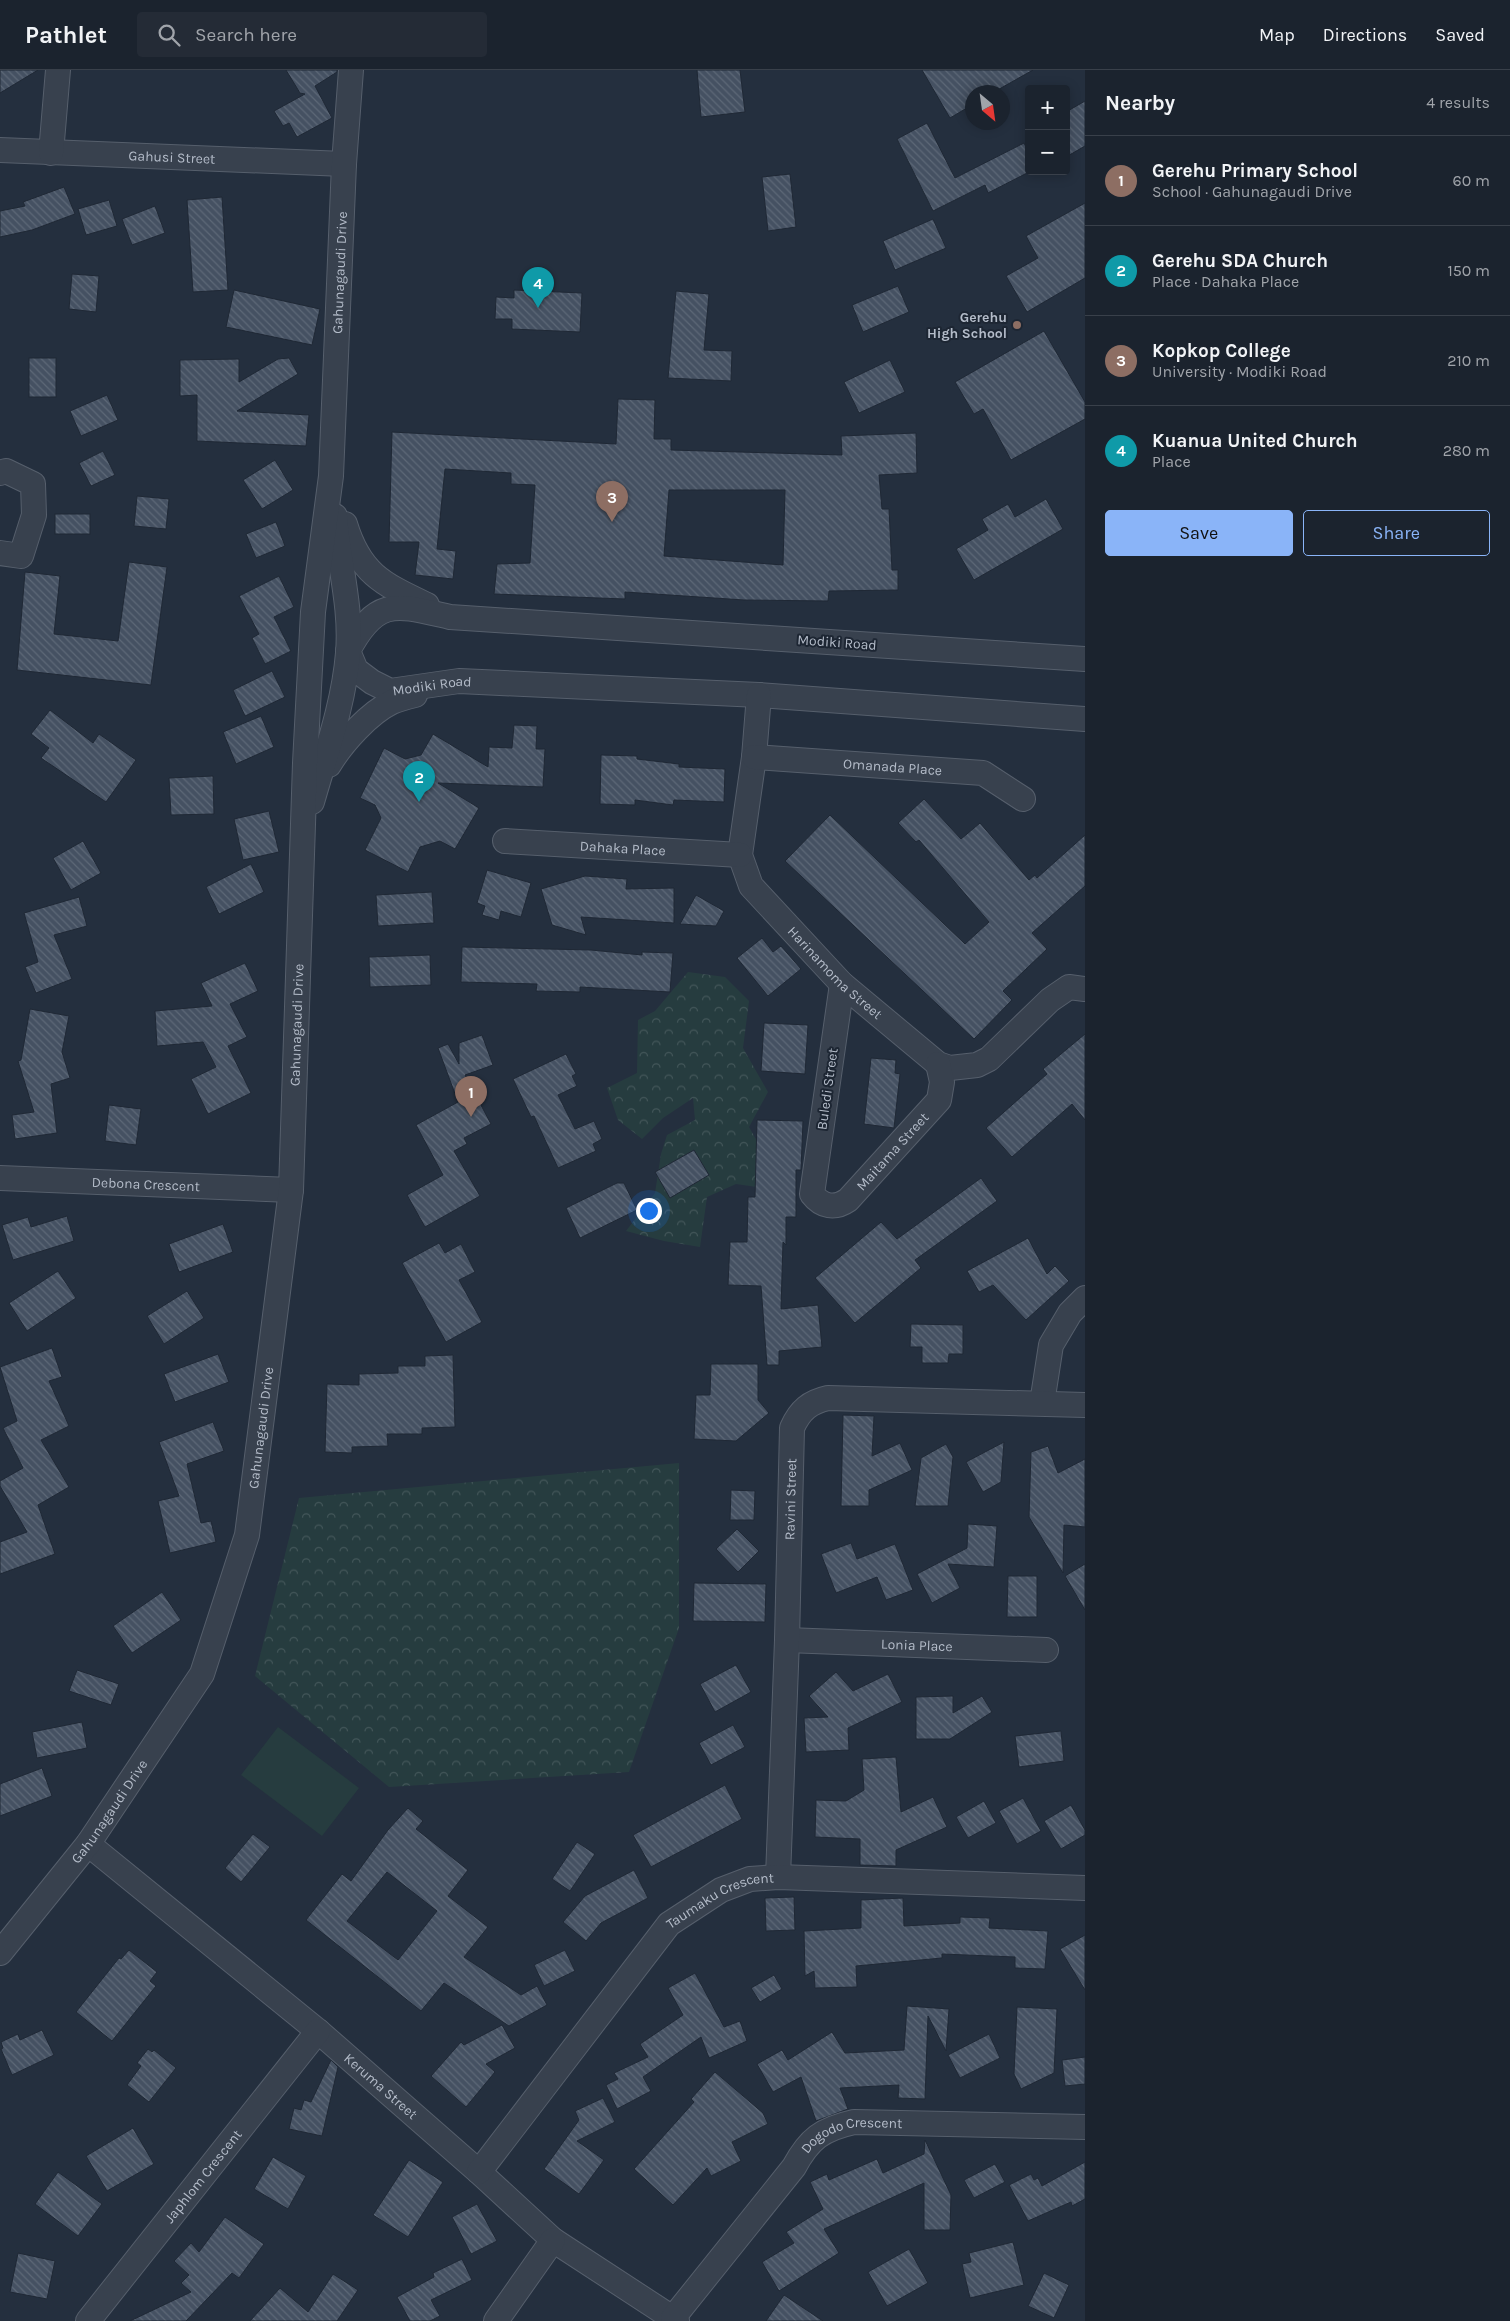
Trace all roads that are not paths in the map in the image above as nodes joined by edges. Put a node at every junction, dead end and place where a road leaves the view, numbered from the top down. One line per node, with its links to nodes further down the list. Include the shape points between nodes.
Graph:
1 (58, 70): 4 (street)
2 (351, 70): 5 (street, Gahunagaudi Drive)
3 (0, 150): 4 (street, Gahusi Street)
4 (51, 153): 5 (street, Gahusi Street)
5 (344, 164): 7 (street, Gahunagaudi Drive)
6 (0, 473): 8 (street, via 6,471 33,484 34,515 21,556)
7 (331, 476): 9 (street, via 352,548 379,581); 10 (street, Gahunagaudi Drive, via 336,536 347,600); 17 (street, Gahunagaudi Drive, via 313,612)
8 (0, 554)
9 (450, 617): 10 (street, Modiki Road, via 410,608 384,608 360,629); 11 (street, Modiki Road)
10 (348, 651): 12 (street, Modiki Road, via 356,670 390,691); 17 (street, Gahunagaudi Drive, via 333,730)
11 (1085, 659)
12 (459, 681): 13 (street, Modiki Road); 17 (street, via 391,702 363,724 338,749 325,771)
13 (759, 695): 14 (street, Modiki Road); 15 (street, Harinamoma Street)
14 (1085, 719)
15 (754, 757): 16 (street, Omanada Place, via 983,773); 19 (street, Harinamoma Street)
16 (1023, 799)
17 (304, 832): 24 (street, Gahunagaudi Drive)
18 (505, 841): 19 (street, Dahaka Place)
19 (740, 854): 20 (street, Harinamoma Street, via 751,886)
20 (842, 984): 22 (street, Harinamoma Street); 25 (street, Buledi Street)
21 (1085, 989): 22 (street, via 1069,987 1050,1000 989,1058 976,1065 950,1068)
22 (938, 1064): 25 (street, Maitama Street, via 942,1082 939,1100 848,1200 829,1206)
23 (0, 1178): 24 (street, Debona Crescent)
24 (291, 1190): 31 (street, Gahunagaudi Drive, via 247,1536 202,1674)
25 (812, 1194)
26 (1085, 1298): 27 (street, via 1070,1312 1050,1345)
27 (1042, 1403): 28 (street, Ravini Street); 29 (street, Ravini Street, via 828,1398 806,1407 792,1428)
28 (1085, 1404)
29 (787, 1640): 30 (street, Lonia Place); 32 (street, Ravini Street)
30 (1046, 1650)
31 (88, 1844): 34 (street, Gahunagaudi Drive); 35 (street, Keruma Street)
32 (778, 1877): 33 (street, Taumaku Crescent); 37 (street, Taumaku Crescent, via 750,1879 721,1890 669,1924)
33 (1085, 1888)
34 (0, 1953)
35 (318, 2031): 37 (street, Keruma Street); 40 (street, Japhlom Crescent)
36 (1085, 2127): 39 (street, Dogodo Crescent, via 854,2122 835,2126 818,2135 804,2150)
37 (480, 2172): 38 (street, Keruma Street)
38 (553, 2240): 39 (street, Keruma Street); 41 (street)
39 (675, 2320)
40 (88, 2321)
41 (496, 2321)

